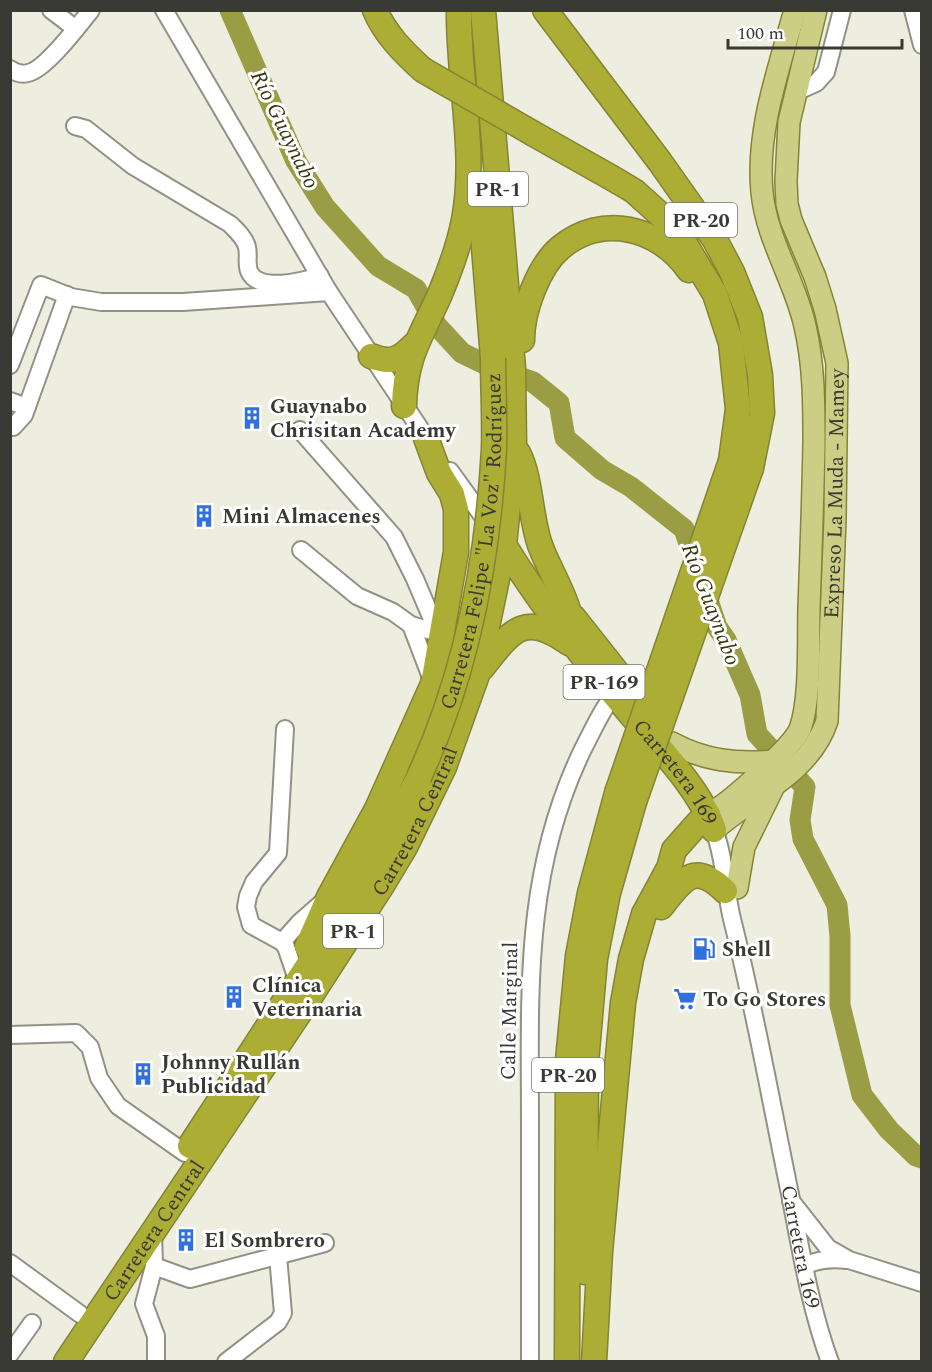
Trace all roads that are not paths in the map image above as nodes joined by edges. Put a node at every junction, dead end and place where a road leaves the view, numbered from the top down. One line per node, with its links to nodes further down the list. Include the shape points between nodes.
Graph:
1 (51, 10): 13 (street)
2 (91, 10): 13 (street)
3 (164, 10): 18 (street)
4 (375, 10): 21 (highway, PR-20, bridge, via 392,40 423,70 634,192 676,229 715,294)
5 (459, 10): 22 (highway, via 467,146 464,219 455,256)
6 (466, 10): 24 (highway, Carretera Felipe "La Voz" Rodríguez / PR-1)
7 (483, 10): 24 (highway, Carretera Felipe "La Voz" Rodríguez / PR-1)
8 (545, 10): 33 (highway, PR-20, via 667,171 732,272 750,317 762,413)
9 (795, 10): 46 (main road, Expreso La Muda - Mamey, via 766,117 760,164 765,215 805,324 814,388 809,614 799,731)
10 (816, 10): 16 (main road, Expreso La Muda - Mamey)
11 (842, 10): 16 (street, via 826,72 816,83)
12 (913, 10): 14 (street)
13 (76, 29): 15 (street, via 41,67 19,74)
14 (921, 45)
15 (10, 69)
16 (796, 92): 48 (main road, Expreso La Muda - Mamey, via 787,142 787,204 815,277 837,363 837,440 827,721 817,745 805,760)
17 (75, 126): 18 (street, via 86,129 133,166 230,224 243,237 250,274 258,280 279,284)
18 (320, 276): 19 (street)
19 (329, 292): 20 (street, via 183,302 101,302); 23 (street)
20 (67, 295): 25 (street, via 41,285); 28 (street)
21 (724, 321): 24 (highway, via 669,248 631,229 594,230 562,247 545,269 524,312 521,346); 33 (highway, PR-20, via 731,343)
22 (414, 345): 23 (highway, via 403,357 392,360); 27 (highway, via 407,369)
23 (371, 356): 27 (street)
24 (503, 363): 32 (highway, Carretera Felipe "La Voz" Rodríguez / PR-1); 47 (highway, Carretera Felipe "La Voz" Rodríguez / PR-1, bridge, via 482,562 452,696)
25 (10, 365)
26 (10, 401): 28 (street)
27 (404, 406): 31 (street)
28 (27, 407): 29 (street)
29 (10, 427)
30 (300, 430): 39 (street, via 394,537 435,626)
31 (426, 438): 34 (street); 36 (highway, via 456,509)
32 (514, 446): 34 (highway, Carretera Central / PR-1); 37 (highway, via 524,464 540,544)
33 (741, 464): 49 (highway, PR-20, bridge)
34 (504, 545): 36 (highway, via 478,548); 37 (highway, Carretera 169 / PR-169, via 531,566); 40 (highway, Carretera 169 / PR-169); 41 (highway, Carretera Central / PR-1)
35 (301, 550): 38 (street, via 357,596)
36 (454, 563): 39 (highway)
37 (568, 610): 43 (highway, Carretera 169 / PR-169)
38 (411, 625): 39 (street); 42 (street)
39 (443, 634): 42 (highway)
40 (579, 649): 41 (highway, via 553,631 538,626 521,628 504,640); 43 (highway, Carretera 169 / PR-169)
41 (477, 675): 59 (highway, Carretera Central / PR-1, via 434,788 405,847 302,1010)
42 (433, 684): 52 (highway, via 377,809)
43 (620, 688): 45 (highway, Carretera 169 / PR-169); 50 (highway, Carretera 169 / PR-169, via 692,789); 74 (street, Calle Marginal, via 573,770 543,866 536,907 530,996)
44 (285, 729): 54 (street, via 278,853 254,882 246,907 251,925)
45 (679, 747): 46 (main road, via 726,762); 50 (highway, Carretera 169 / PR-169)
46 (774, 760): 50 (main road, Expreso La Muda - Mamey)
47 (419, 777): 55 (highway, Carretera Central / PR-1, via 365,878)
48 (775, 784): 50 (main road, Expreso La Muda - Mamey); 51 (main road, via 744,847)
49 (626, 798): 75 (highway, PR-20, via 592,883 578,956 568,1060); 76 (highway, PR-20, via 595,959 586,1062)
50 (723, 813): 51 (street, Carretera 169 / PR-169, via 717,838); 53 (highway, via 698,823 675,850)
51 (731, 890): 53 (highway, via 705,875 690,875 677,885); 58 (street, Carretera 169 / PR-169)
52 (329, 897): 54 (street); 55 (highway, via 308,943)
53 (636, 936): 77 (highway, via 623,1003)
54 (282, 942): 55 (street)
55 (301, 977): 57 (highway, Carretera Central / PR-1)
56 (10, 1035): 57 (street, via 76,1033 90,1047 99,1078 118,1106)
57 (185, 1154): 67 (highway, Carretera Central / PR-1)
58 (791, 1200): 62 (street, via 828,1248); 65 (street, Carretera 169 / PR-169)
59 (153, 1229): 64 (street); 71 (highway, Carretera Central / PR-1)
60 (325, 1243): 61 (street)
61 (278, 1256): 64 (street, via 190,1279); 73 (street, via 283,1313 278,1322)
62 (849, 1260): 65 (street, via 831,1258); 66 (street)
63 (10, 1263): 67 (street)
64 (154, 1266): 72 (street, via 144,1304 156,1336)
65 (804, 1266): 78 (street, Carretera 169 / PR-169)
66 (921, 1283)
67 (80, 1314): 70 (highway, Carretera Central / PR-1)
68 (32, 1323): 69 (street)
69 (10, 1354)
70 (48, 1362)
71 (66, 1362)
72 (156, 1362)
73 (226, 1362)
74 (530, 1362)
75 (567, 1362)
76 (586, 1362)
77 (594, 1362)
78 (830, 1362)

